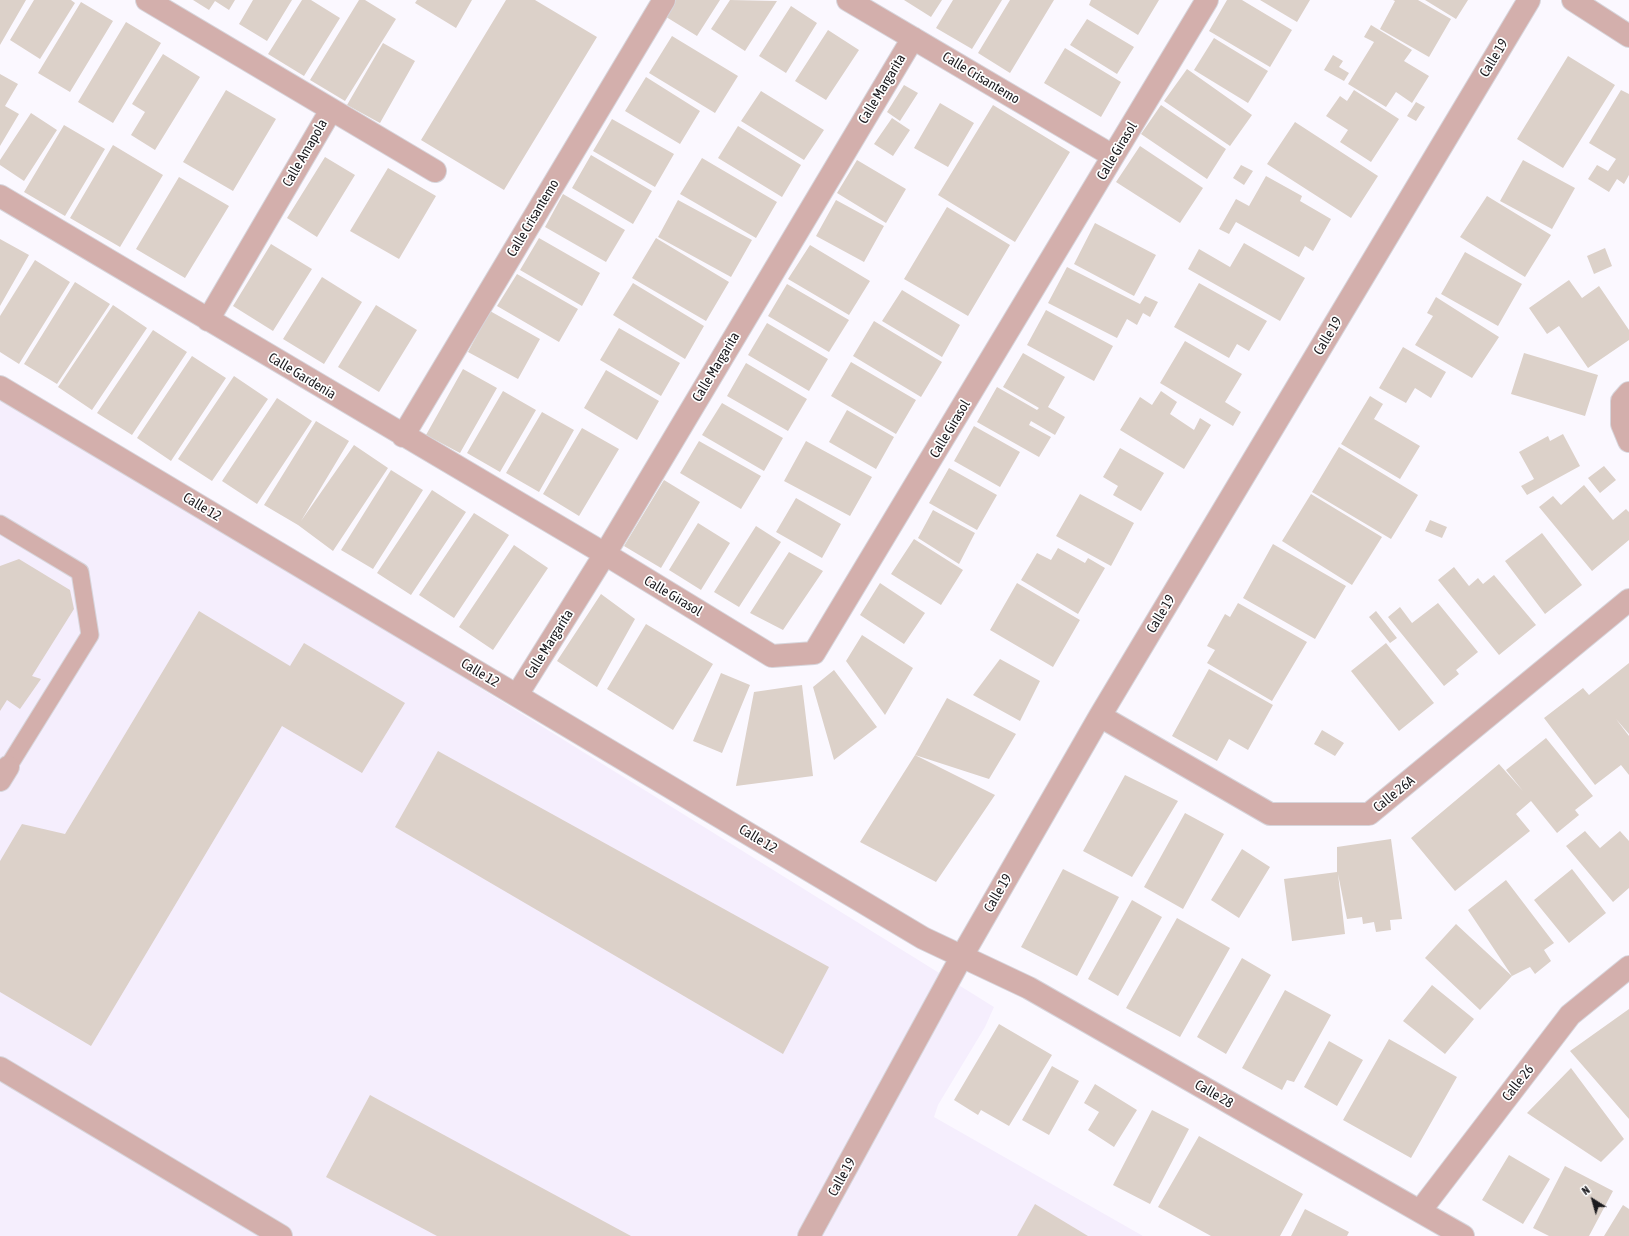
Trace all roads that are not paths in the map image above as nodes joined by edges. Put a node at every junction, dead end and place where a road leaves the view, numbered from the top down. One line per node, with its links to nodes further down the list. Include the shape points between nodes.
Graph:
1 (147, 0): 9 (street, Calle Amapola)
2 (664, 0): 16 (street, Calle Crisantemo)
3 (848, 0): 8 (street, Calle Crisantemo)
4 (1207, 0): 10 (street, Calle Girasol)
5 (1529, 0): 22 (street, Calle 19)
6 (1573, 0): 7 (street)
7 (1629, 36)
8 (913, 38): 10 (street, Calle Crisantemo); 19 (street, Calle Margarita)
9 (331, 110): 11 (street); 13 (street, Calle Amapola)
10 (1113, 156): 19 (street, Calle Girasol, via 814,653 772,656)
11 (435, 171)
12 (0, 196): 13 (street, Calle Gardenia)
13 (208, 320): 16 (street, Calle Gardenia)
14 (0, 387): 21 (street, Calle 12)
15 (1629, 393): 17 (street, via 1622,400 1622,424)
16 (403, 436): 19 (street, Calle Gardenia)
17 (1629, 441)
18 (0, 524): 23 (lane, via 80,572 90,634)
19 (605, 554): 21 (street, Calle Margarita)
20 (1629, 600): 22 (street, Calle 26A, via 1369,814 1270,814)
21 (518, 695): 24 (street, Calle 12, via 923,938)
22 (1100, 716): 24 (street, Calle 19)
23 (4, 773)
24 (962, 956): 27 (street, Calle 28, via 1029,988); 29 (street, Calle 19)
25 (1629, 967): 27 (street, Calle 26, via 1570,1015)
26 (0, 1068): 28 (street)
27 (1420, 1211): 30 (street, Calle 28)
28 (282, 1236)
29 (810, 1236)
30 (1463, 1236)

